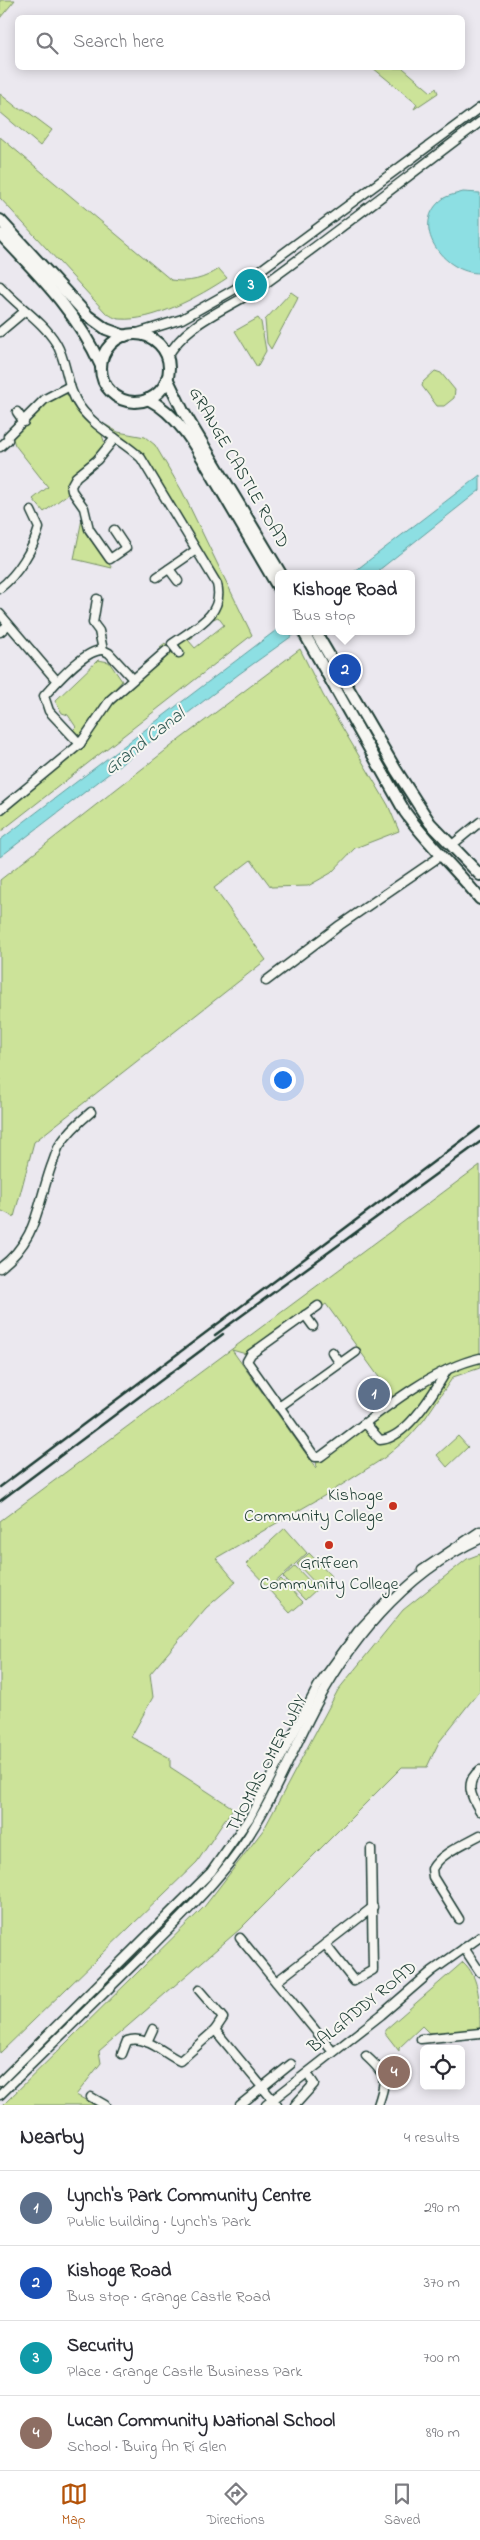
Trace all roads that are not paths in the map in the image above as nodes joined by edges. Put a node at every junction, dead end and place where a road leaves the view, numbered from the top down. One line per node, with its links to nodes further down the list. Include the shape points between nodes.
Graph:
1 (480, 108): 8 (street, via 235,289 182,319)
2 (480, 122): 9 (street, via 261,286 189,330)
3 (0, 220): 8 (main road, via 88,316 106,329)
4 (0, 234): 10 (main road, via 67,307)
5 (0, 286): 6 (street)
6 (25, 311): 7 (street); 12 (street, via 44,326 57,344)
7 (0, 332)
8 (130, 335): 9 (main road, via 153,339); 10 (main road, via 111,345)
9 (167, 358): 11 (main road, GRANGE CASTLE ROAD)
10 (101, 366): 13 (main road, via 104,383 118,397 129,401)
11 (168, 378): 13 (main road, GRANGE CASTLE ROAD); 22 (main road, GRANGE CASTLE ROAD, via 183,411)
12 (70, 386): 15 (street, via 45,399); 16 (street, via 80,407)
13 (148, 399): 25 (main road, GRANGE CASTLE ROAD, via 179,425)
14 (16, 412): 15 (street)
15 (24, 422): 17 (street)
16 (115, 438): 19 (street, via 71,486 84,508 89,529 110,559 126,548); 20 (street, via 141,458)
17 (0, 447)
18 (31, 511): 26 (street, via 40,528 13,576)
19 (114, 530)
20 (196, 550): 21 (street); 35 (street, via 217,584 218,605 207,618 172,644)
21 (169, 569): 23 (street); 24 (street)
22 (279, 570)
23 (157, 577)
24 (178, 581)
25 (275, 582)
26 (0, 588)
27 (97, 599): 33 (street, via 93,623 99,631)
28 (0, 614): 29 (street)
29 (8, 625): 30 (street); 38 (street)
30 (0, 632)
31 (306, 635): 36 (main road)
32 (316, 635): 36 (main road)
33 (103, 650): 37 (street); 38 (street, via 93,651)
34 (166, 651): 37 (street)
35 (179, 653)
36 (322, 653): 42 (main road, via 430,823); 43 (main road, via 403,808 422,836)
37 (133, 679): 39 (street, via 110,700)
38 (57, 681): 39 (street, via 44,696 45,706)
39 (80, 744): 40 (street)
40 (0, 810)
41 (480, 822): 42 (street)
42 (452, 845): 44 (main road)
43 (442, 854): 45 (main road); 46 (street)
44 (480, 875)
45 (480, 899)
46 (266, 981)
47 (91, 1112): 48 (street, via 68,1132 58,1147 34,1225 26,1240)
48 (0, 1268)
49 (318, 1306): 50 (street)
50 (305, 1315): 51 (street); 57 (street, via 248,1357 249,1365)
51 (314, 1326)
52 (332, 1352): 55 (street)
53 (356, 1352): 55 (street)
54 (480, 1358): 56 (street)
55 (340, 1363): 57 (street)
56 (448, 1368): 58 (street); 58 (street, via 420,1410 390,1440 380,1440)
57 (279, 1407): 58 (street, via 315,1457 320,1457)
58 (366, 1424)
59 (480, 1531): 84 (street, THOMAS OMER WAY, via 414,1576 358,1630 318,1686 262,1795 225,1854 188,1897)
60 (480, 1539): 86 (street, THOMAS OMER WAY, via 418,1580 362,1634 339,1666 266,1807 232,1860 188,1910)
61 (480, 1770): 62 (street, via 474,1774 470,1791)
62 (480, 1811)
63 (480, 1835): 66 (street, via 444,1856 432,1869 433,1877)
64 (371, 1849): 65 (street)
65 (373, 1907): 69 (street); 69 (street, via 373,1970 354,1981)
66 (459, 1919)
67 (480, 1937): 70 (street, BALGADDY ROAD)
68 (240, 1938): 72 (street)
69 (325, 1944): 72 (street)
70 (464, 1948): 71 (street); 79 (street, BALGADDY ROAD)
71 (480, 1972)
72 (276, 1982): 79 (street)
73 (199, 1990): 75 (street, via 223,2018)
74 (153, 2029): 78 (street)
75 (215, 2030): 78 (street, via 180,2062); 85 (street)
76 (480, 2033): 77 (street)
77 (421, 2039)
78 (147, 2042): 80 (street, via 135,2038 127,2041)
79 (333, 2052): 88 (street, BALGADDY ROAD)
80 (122, 2054)
81 (366, 2056): 92 (street, via 383,2074 385,2083)
82 (291, 2064): 85 (street)
83 (310, 2078): 91 (street, via 314,2084)
84 (0, 2082)
85 (261, 2087): 88 (street); 90 (street)
86 (0, 2095)
87 (91, 2098): 89 (street)
88 (272, 2103)
89 (105, 2105)
90 (240, 2105)
91 (295, 2105)
92 (378, 2105)

